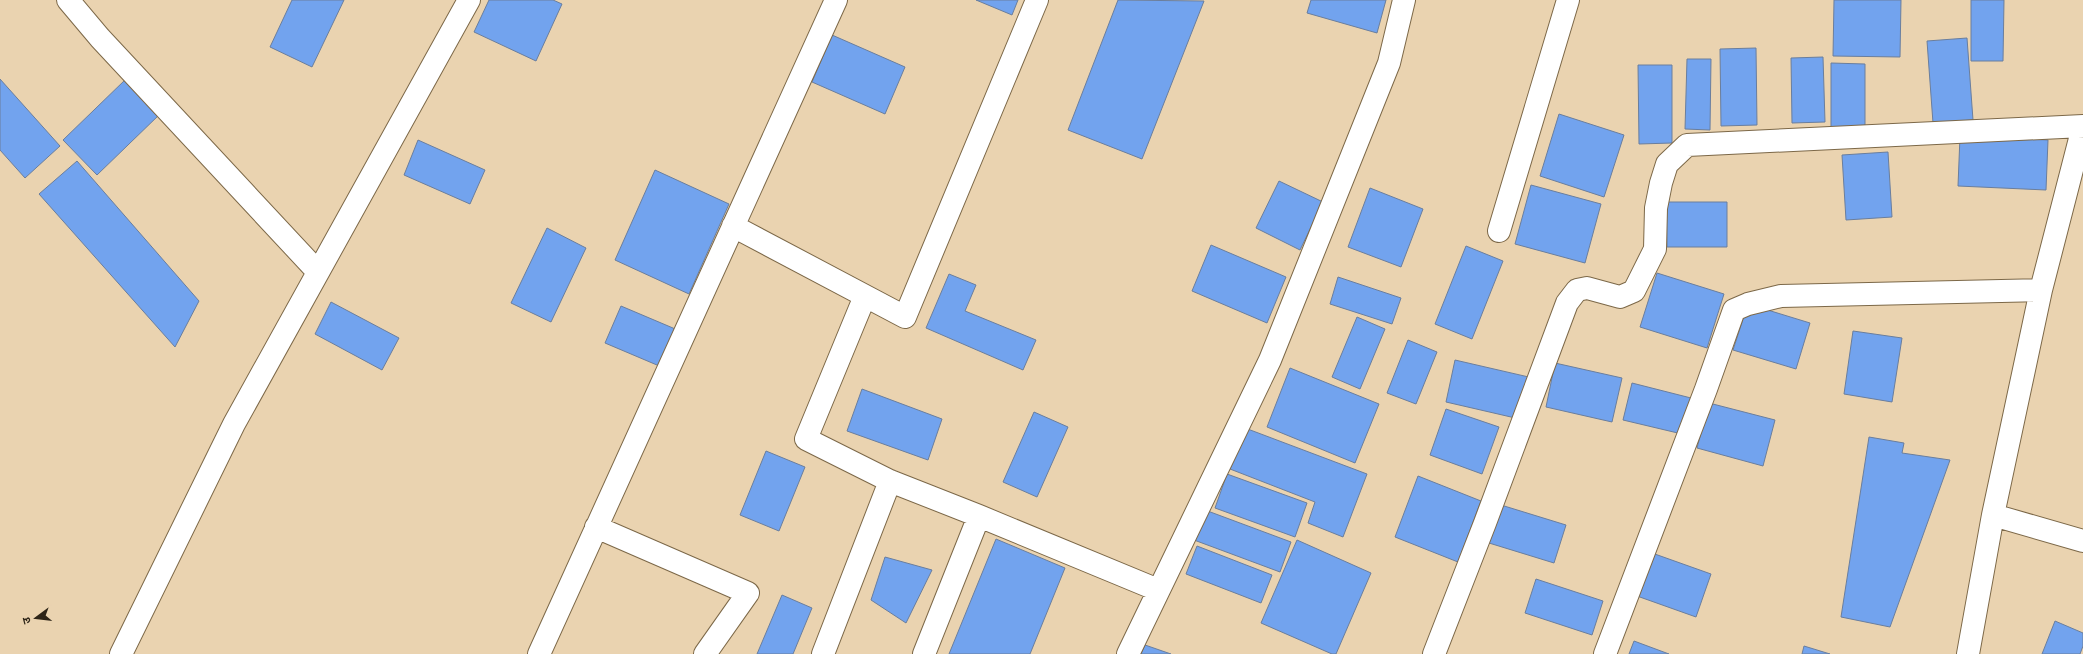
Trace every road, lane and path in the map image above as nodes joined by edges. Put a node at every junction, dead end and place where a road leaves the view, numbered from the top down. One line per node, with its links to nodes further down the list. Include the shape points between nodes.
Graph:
1 (68, 0): 10 (street, via 100,38)
2 (469, 0): 10 (street)
3 (836, 0): 8 (street)
4 (1037, 0): 12 (street, via 905,317)
5 (1404, 0): 18 (street, via 1388,63 1270,360)
6 (1568, 0): 9 (street)
7 (2083, 127): 11 (street); 25 (street, via 1688,146 1667,164 1656,208 1654,249 1634,291 1620,297 1587,288 1577,290 1567,303)
8 (733, 226): 12 (street); 16 (street)
9 (1498, 231)
10 (318, 272): 19 (street, via 234,424)
11 (2041, 290): 14 (street); 26 (street, via 1781,296 1734,310)
12 (865, 296): 13 (street, via 806,439)
13 (890, 481): 15 (street); 22 (street)
14 (1992, 515): 17 (street); 27 (street)
15 (979, 516): 18 (street); 23 (street)
16 (596, 527): 20 (street); 21 (street, via 748,593)
17 (2083, 541)
18 (1158, 590): 24 (street)
19 (121, 654)
20 (539, 654)
21 (706, 654)
22 (823, 654)
23 (924, 654)
24 (1128, 654)
25 (1434, 654)
26 (1605, 654)
27 (1968, 654)

